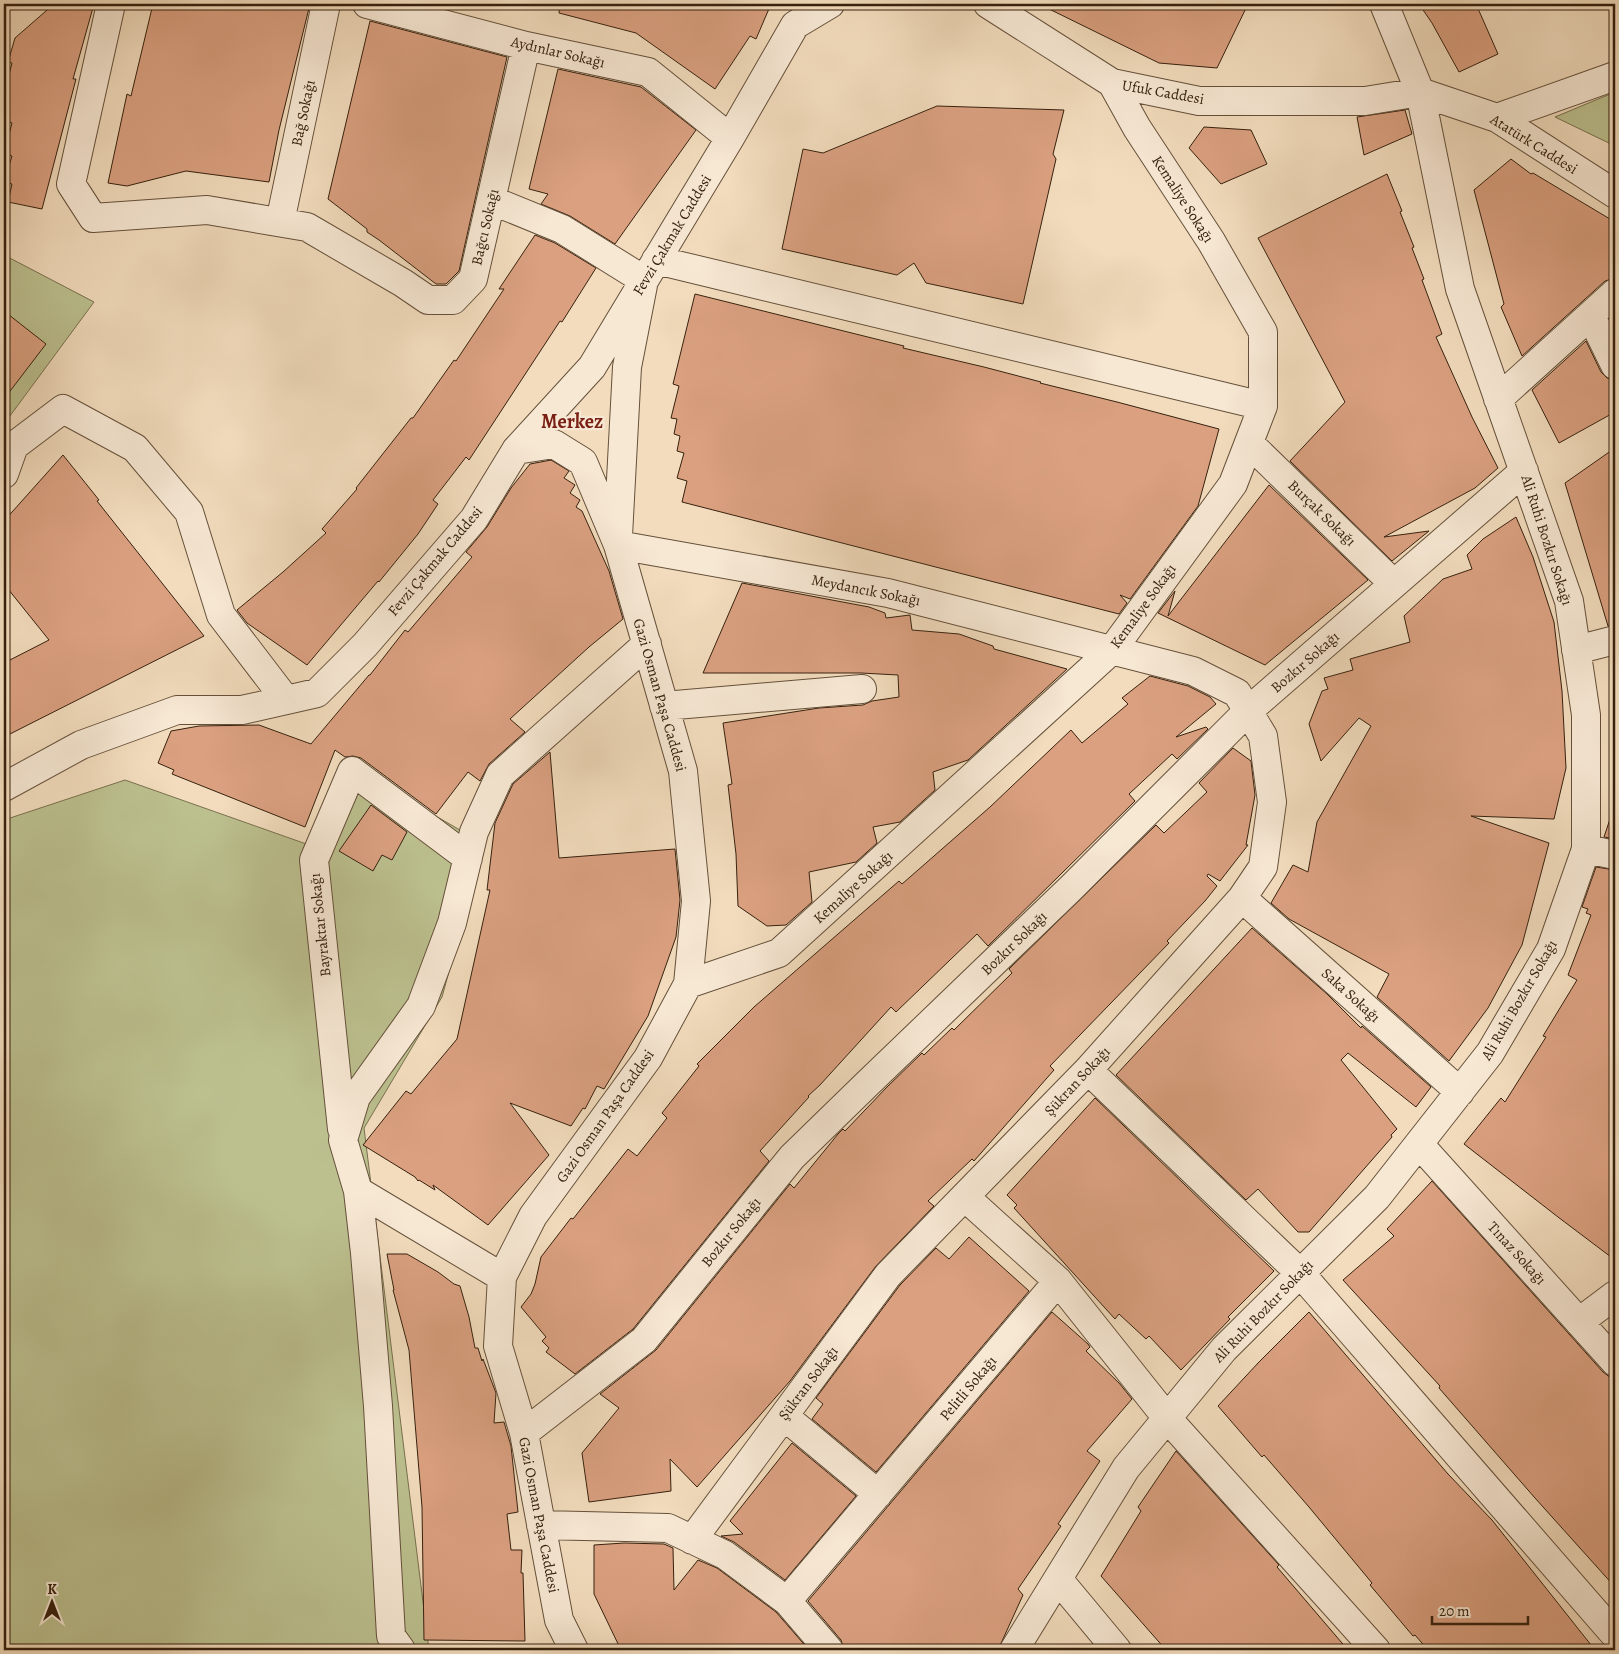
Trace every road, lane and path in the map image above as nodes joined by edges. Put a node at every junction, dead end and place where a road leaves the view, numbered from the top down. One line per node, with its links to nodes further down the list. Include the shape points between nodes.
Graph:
1 (111, 4): 16 (street, Bağcı Sokağı, via 71,184 93,218 207,210)
2 (326, 4): 16 (street, Bağ Sokağı)
3 (830, 4): 7 (street, Fevzi Çakmak Caddesi)
4 (988, 4): 10 (street, Ufuk Caddesi)
5 (1384, 4): 11 (street, Ali Ruhi Bozkır Sokağı)
6 (382, 6): 8 (street, Aydınlar Sokağı)
7 (798, 14): 13 (street, Fevzi Çakmak Caddesi)
8 (526, 46): 13 (street, Aydınlar Sokağı, via 648,72); 15 (street, Bağcı Sokağı)
9 (1615, 76): 12 (street)
10 (1112, 83): 11 (street, Ufuk Caddesi, via 1199,101 1365,101); 22 (street, Kemaliye Sokağı, via 1137,128 1211,240 1263,332)
11 (1420, 92): 12 (street, Atatürk Caddesi); 21 (street, Ali Ruhi Bozkır Sokağı, via 1460,289)
12 (1497, 118): 14 (street, Atatürk Caddesi)
13 (730, 138): 17 (street, Fevzi Çakmak Caddesi)
14 (1615, 194)
15 (491, 200): 16 (street, Bağcı Sokağı, via 473,279 454,300 428,300 307,227); 17 (street)
16 (280, 222)
17 (650, 270): 22 (street); 24 (street, Fevzi Çakmak Caddesi, via 592,367); 27 (street, via 627,367)
18 (1615, 293): 19 (street)
19 (1591, 316): 20 (street); 21 (street)
20 (1615, 365)
21 (1498, 399): 25 (street, Ali Ruhi Bozkır Sokağı)
22 (1263, 406): 23 (street, Kemaliye Sokağı)
23 (1249, 443): 28 (street, Burçak Sokağı); 31 (street, Kemaliye Sokağı, via 1233,484)
24 (516, 450): 27 (street, via 554,444 583,462); 34 (street, Fevzi Çakmak Caddesi, via 474,519 365,645 317,692)
25 (1524, 471): 28 (street, Bozkır Sokağı); 32 (street, Ali Ruhi Bozkır Sokağı, via 1569,601)
26 (4, 474): 34 (street, via 14,446 63,409 135,448 189,512 221,615)
27 (618, 545): 30 (street, Gazi Osman Paşa Caddesi); 31 (street, Meydancık Sokağı, via 888,593)
28 (1394, 584): 36 (street, Bozkır Sokağı)
29 (1615, 640): 32 (street)
30 (647, 644): 35 (street, Gazi Osman Paşa Caddesi); 40 (street, via 500,775 474,832)
31 (1112, 650): 36 (street, Şükran Sokağı, via 1194,671 1237,692); 42 (street, Kemaliye Sokağı, via 779,954)
32 (1576, 650): 38 (street, Ali Ruhi Bozkır Sokağı, via 1586,715)
33 (862, 689): 35 (street)
34 (286, 700): 37 (street, Fevzi Çakmak Caddesi, via 242,710 177,710 81,745)
35 (664, 706): 42 (street, Gazi Osman Paşa Caddesi, via 683,771 696,901)
36 (1248, 711): 41 (street, Şükran Sokağı, via 1263,736 1272,802 1263,866); 57 (street, Bozkır Sokağı, via 1072,888 792,1158 644,1340)
37 (4, 787)
38 (1586, 849): 39 (street); 44 (street, Ali Ruhi Bozkır Sokağı, via 1551,949 1490,1053)
39 (1615, 856)
40 (468, 858): 45 (street, via 452,923 421,1006 356,1097); 45 (street, Bayraktar Sokağı, via 352,772 314,860)
41 (1242, 898): 43 (street, Şükran Sokağı); 44 (street, Saka Sokağı)
42 (688, 984): 50 (street, Gazi Osman Paşa Caddesi, via 648,1058 533,1216)
43 (1088, 1070): 48 (street, Şükran Sokağı); 49 (street)
44 (1460, 1092): 46 (street, Ali Ruhi Bozkır Sokağı)
45 (343, 1140): 47 (street)
46 (1419, 1144): 49 (street, Ali Ruhi Bozkır Sokağı, via 1377,1197); 53 (street, Tınaz Sokağı)
47 (358, 1191): 50 (street); 64 (street, via 378,1406 391,1636)
48 (965, 1197): 51 (street); 55 (street, Şükran Sokağı, via 888,1275)
49 (1300, 1273): 56 (street, Ali Ruhi Bozkır Sokağı, via 1224,1349); 63 (street)
50 (502, 1277): 57 (street, Gazi Osman Paşa Caddesi, via 498,1346)
51 (1058, 1281): 56 (street); 58 (street, Pelitli Sokağı)
52 (1615, 1295): 53 (street)
53 (1579, 1322): 54 (street, Tınaz Sokağı)
54 (1615, 1362)
55 (784, 1416): 58 (street); 60 (street, Şükran Sokağı)
56 (1168, 1418): 61 (street, Ali Ruhi Bozkır Sokağı, via 1126,1468); 69 (street)
57 (524, 1433): 59 (street, Gazi Osman Paşa Caddesi)
58 (878, 1494): 62 (street, Pelitli Sokağı)
59 (541, 1525): 60 (street, via 668,1528); 65 (street, Gazi Osman Paşa Caddesi, via 559,1620)
60 (692, 1540): 62 (street, via 725,1555)
61 (1058, 1580): 67 (street, Ali Ruhi Bozkır Sokağı); 68 (street)
62 (787, 1601): 66 (street)
63 (1615, 1634)
64 (401, 1650)
65 (574, 1650)
66 (829, 1650)
67 (1014, 1650)
68 (1117, 1650)
69 (1376, 1650)

